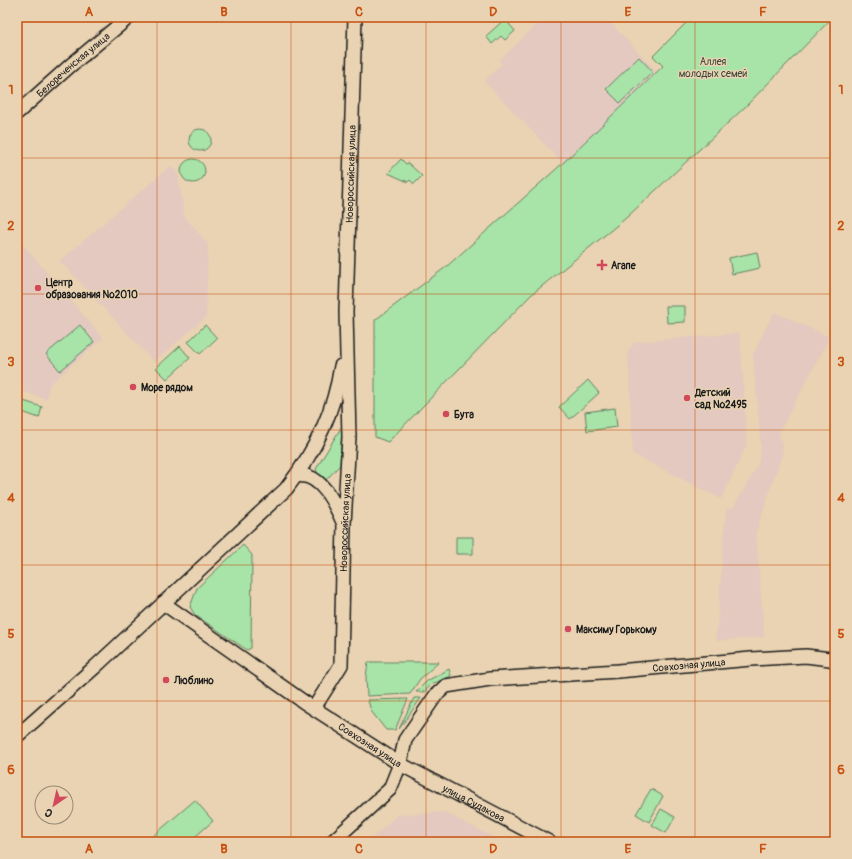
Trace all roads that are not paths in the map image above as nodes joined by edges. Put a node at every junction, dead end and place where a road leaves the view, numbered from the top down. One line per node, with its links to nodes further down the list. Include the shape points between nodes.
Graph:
1 (129, 17): 3 (street, Белореченская улица)
2 (355, 17): 4 (street, Новороссийская улица)
3 (17, 114)
4 (346, 331): 5 (street, Новороссийская улица, via 339,383 329,419 309,458); 6 (street, Новороссийская улица, via 349,437)
5 (296, 476): 6 (street, via 307,476 323,488 333,500); 7 (street, Новороссийская улица, via 264,511)
6 (344, 524): 9 (street, Новороссийская улица, via 341,665)
7 (163, 603): 9 (street, Совхозная улица); 10 (street)
8 (835, 661): 11 (street, Совхозная улица, via 830,658 806,656 751,659 490,679 446,686 436,695 405,740)
9 (314, 708): 11 (street, Совхозная улица)
10 (17, 736)
11 (400, 764): 12 (street, via 390,788); 13 (street, улица Судакова)
12 (332, 842)
13 (549, 842)

